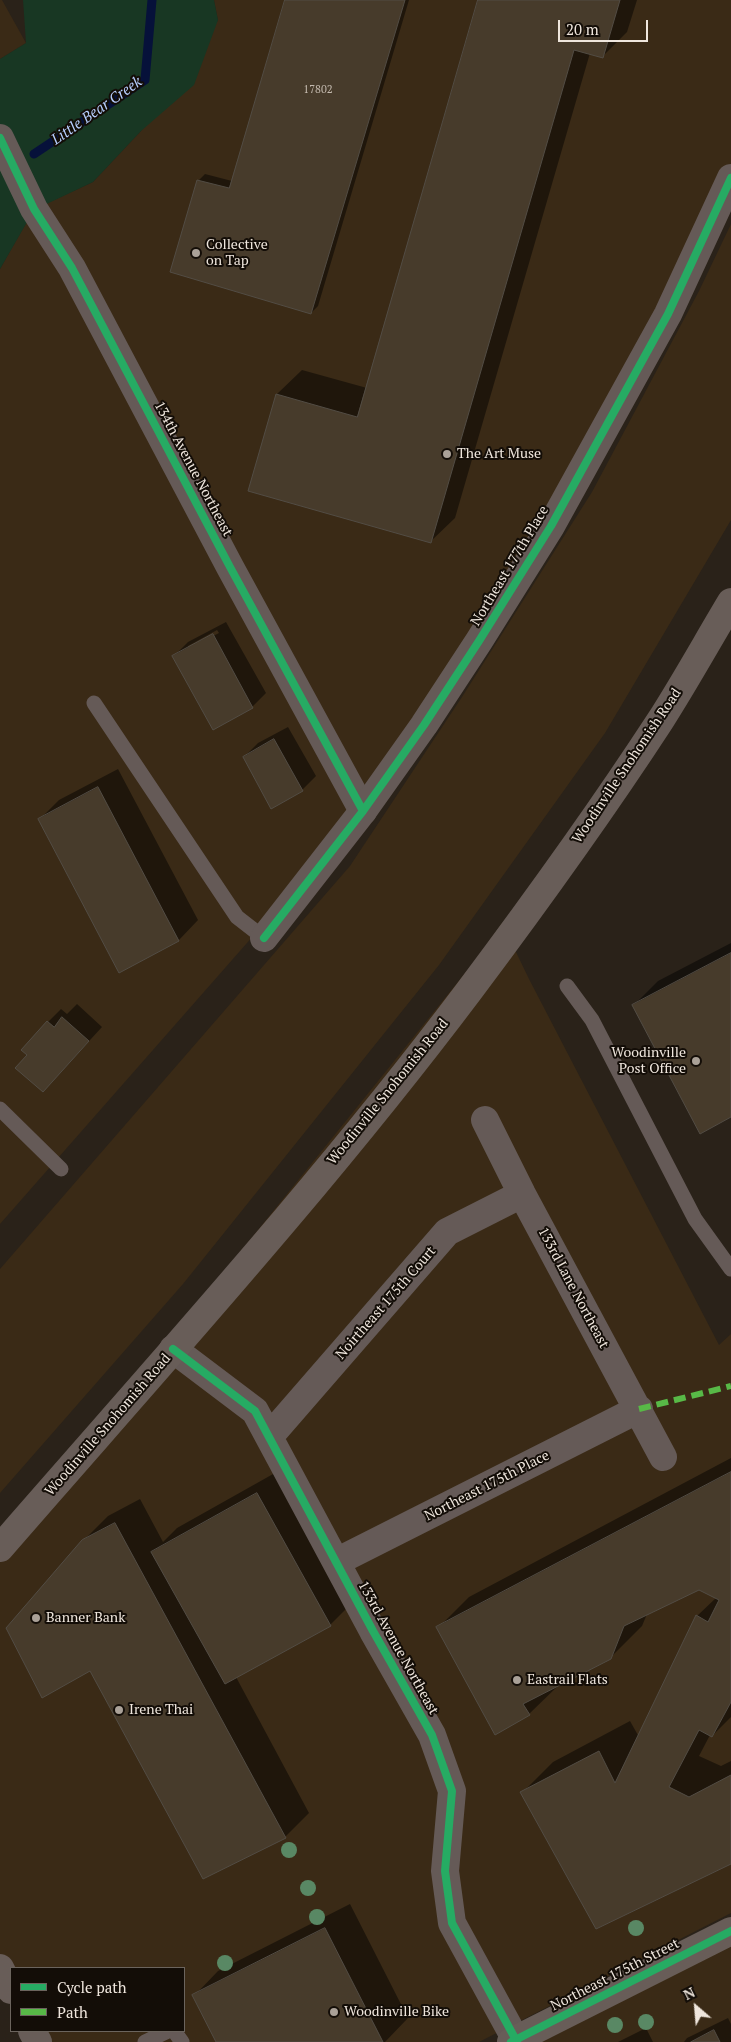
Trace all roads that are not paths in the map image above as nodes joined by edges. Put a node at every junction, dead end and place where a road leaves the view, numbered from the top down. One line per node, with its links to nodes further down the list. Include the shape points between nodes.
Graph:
1 (0, 138): 5 (street, 134th Avenue Northeast, via 34,210 72,268)
2 (731, 178): 5 (street, Northeast 177th Place, via 668,314 550,526 480,641)
3 (731, 602): 13 (main road, Woodinville Snohomish Road, via 660,720 474,985 346,1147)
4 (94, 703): 6 (lane, via 237,917)
5 (363, 811): 6 (street, Northeast 177th Place)
6 (264, 938)
7 (567, 986): 12 (lane, via 592,1020 695,1219)
8 (0, 1109): 10 (lane)
9 (484, 1120): 11 (street, 133rd Lane Northeast)
10 (61, 1169)
11 (522, 1194): 14 (street, 133rd Lane Northeast); 15 (street, Noirtheast 175th Court, via 447,1232)
12 (731, 1269)
13 (173, 1349): 15 (street, 133rd Avenue Northeast, via 256,1411); 17 (main road, Woodinville Snohomish Road)
14 (638, 1409): 16 (street, 133rd Lane Northeast); 18 (street, Northeast 175th Place)
15 (269, 1437): 18 (street, 133rd Avenue Northeast)
16 (663, 1457)
17 (0, 1548)
18 (336, 1562): 23 (street, 133rd Avenue Northeast, via 432,1735 452,1790 445,1872 452,1923)
19 (731, 1931): 23 (main road, Northeast 175th Street)
20 (0, 1968): 21 (main road)
21 (10, 1988)
22 (166, 2032): 24 (lane)
23 (514, 2041)
24 (145, 2042)

